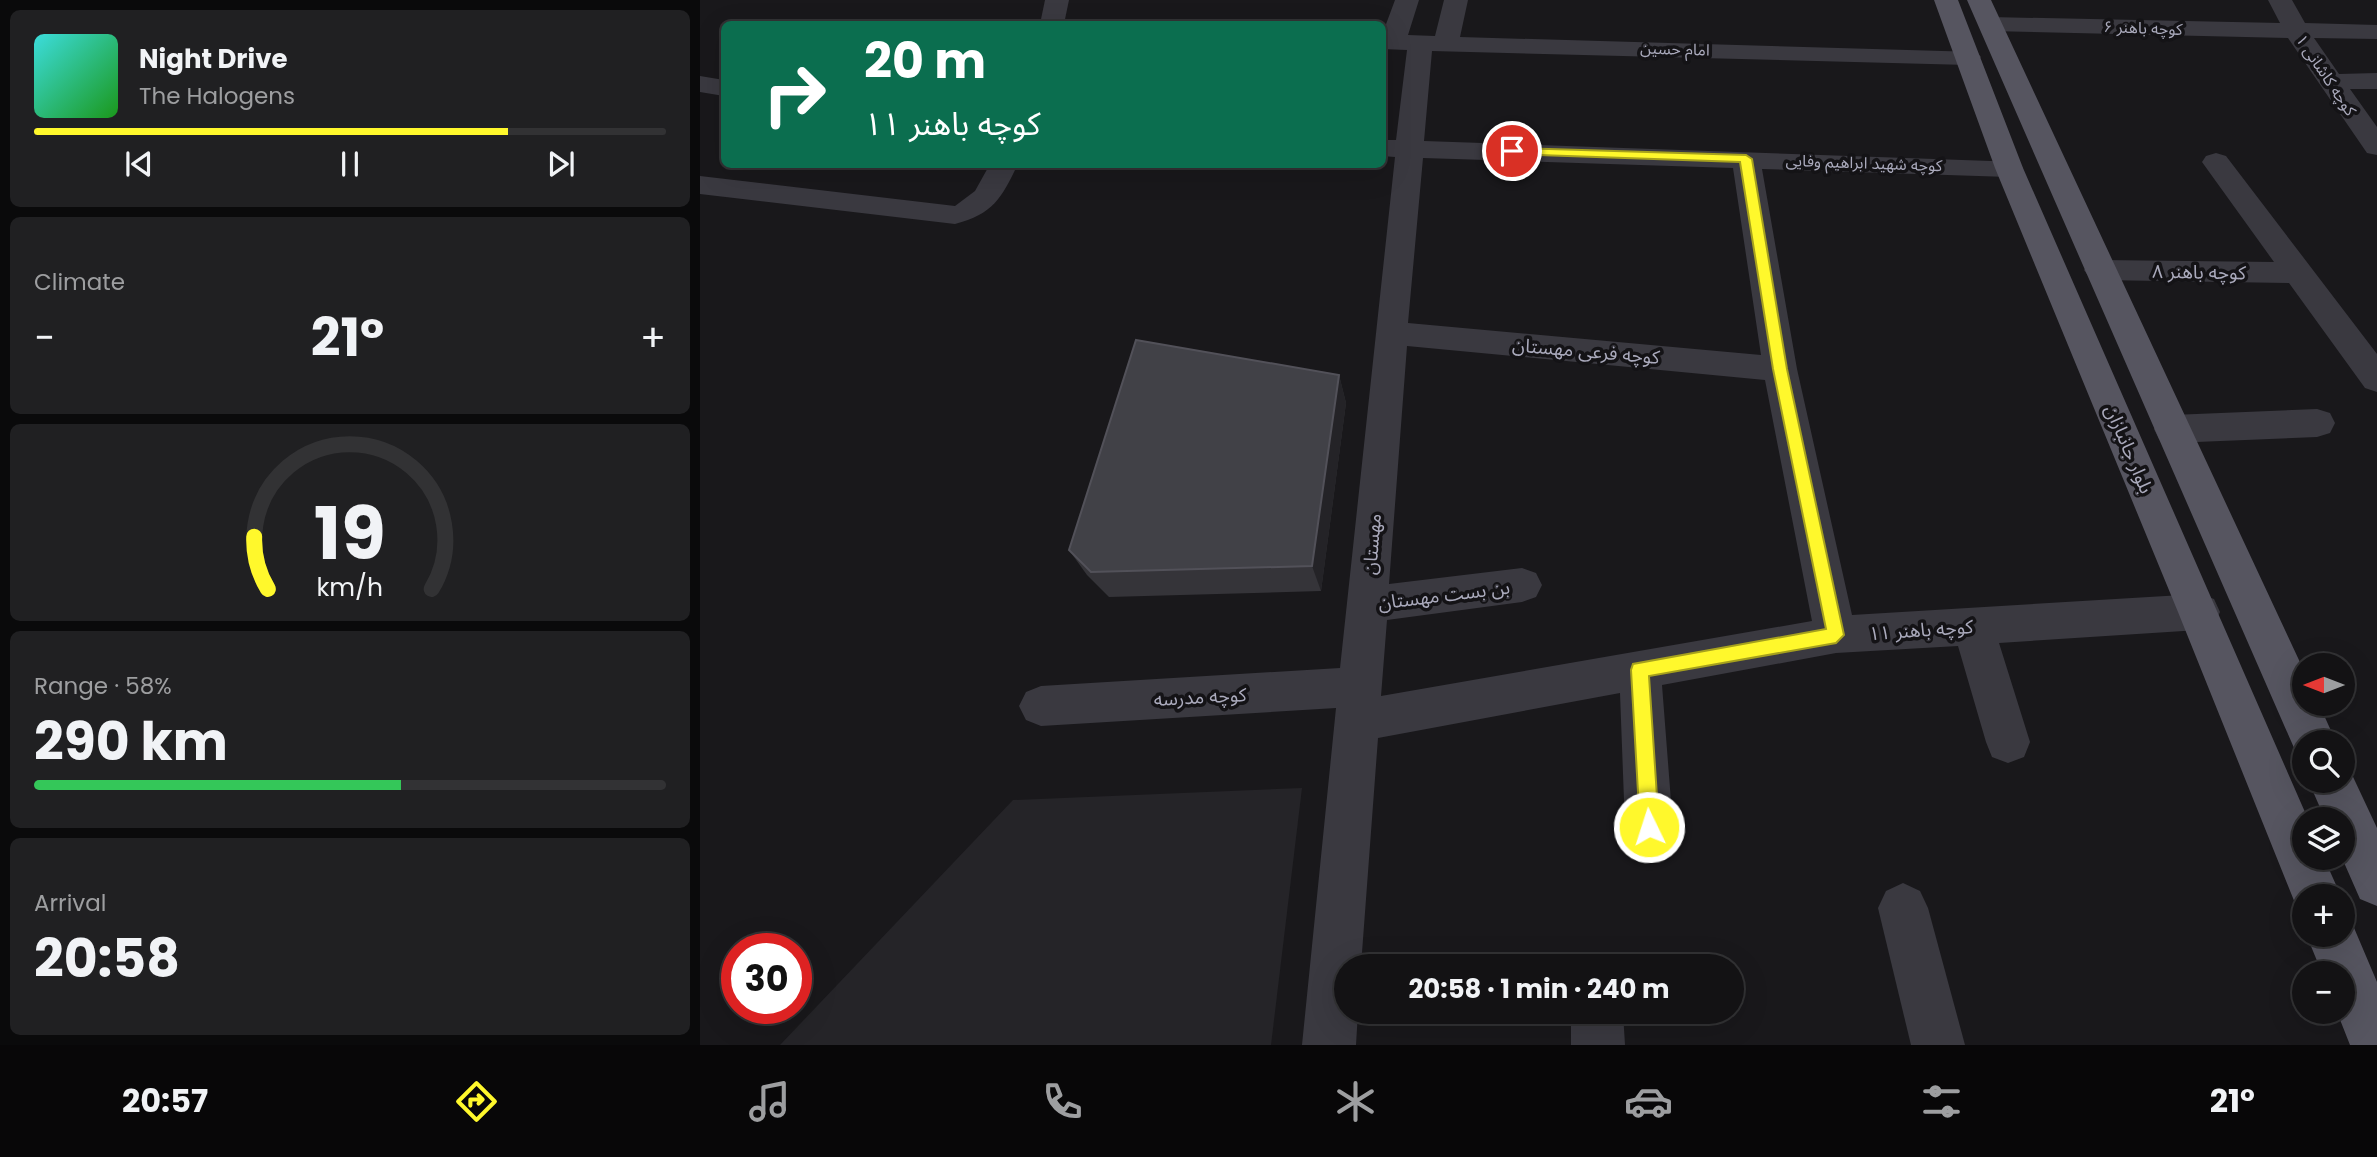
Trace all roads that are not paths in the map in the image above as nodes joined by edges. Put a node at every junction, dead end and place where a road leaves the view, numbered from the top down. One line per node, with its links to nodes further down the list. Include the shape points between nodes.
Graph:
1 (1058, 0): 7 (street)
2 (1407, 0): 10 (street)
3 (1456, 0): 10 (street)
4 (1946, 0): 11 (main road, بلوار جانبازان)
5 (2280, 0): 8 (street, کوچه کاشانی ۱)
6 (1984, 12): 8 (street, کوچه باهنر ۶); 23 (main road)
7 (1053, 21)
8 (2297, 32): 9 (street, کوچه باهنر ۶); 13 (street, کوچه کاشانی ۱)
9 (2377, 32)
10 (1411, 43): 11 (street, امام حسین); 17 (street, مهستان)
11 (1968, 57): 21 (main road, بلوار جانبازان)
12 (2377, 81): 13 (street)
13 (2330, 82): 16 (street, کوچه کاشانی ۱)
14 (700, 84): 15 (street)
15 (721, 88)
16 (2375, 144)
17 (1395, 148): 18 (street, کوچه شهید ابراهیم وفایی); 25 (street, مهستان)
18 (1746, 159): 21 (street, کوچه شهید ابراهیم وفایی); 27 (street)
19 (2216, 162): 24 (street)
20 (1002, 168): 22 (street, via 976,208 954,215)
21 (2009, 168): 32 (main road, بلوار جانبازان)
22 (700, 185)
23 (2100, 270): 24 (street, کوچه باهنر ۸); 29 (main road)
24 (2298, 273): 26 (street)
25 (1391, 332): 27 (street, کوچه فرعی مهستان); 31 (street, مهستان)
26 (2372, 367)
27 (1780, 369): 34 (street)
28 (2317, 424): 29 (street)
29 (2172, 429): 38 (main road)
30 (1522, 585): 31 (street, بن بست مهستان)
31 (1367, 605): 36 (street, مهستان)
32 (2199, 612): 33 (street, کوچه باهنر ۱۱); 43 (main road, بلوار جانبازان)
33 (1973, 626): 34 (street, کوچه باهنر ۱۱); 39 (street)
34 (1836, 635): 35 (street, کوچه باهنر ۱۱)
35 (1640, 670): 36 (street, کوچه باهنر ۱۱); 41 (street)
36 (1358, 704): 37 (street, کوچه مدرسه); 47 (street, مهستان)
37 (1041, 706)
38 (2309, 730)
39 (2008, 742)
40 (2337, 793): 42 (main road)
41 (1649, 827)
42 (2377, 882)
43 (2311, 884)
44 (1903, 908): 49 (street)
45 (2336, 947): 50 (main road)
46 (1597, 1024): 48 (street)
47 (1329, 1045)
48 (1598, 1045)
49 (1938, 1045)
50 (2374, 1045)

